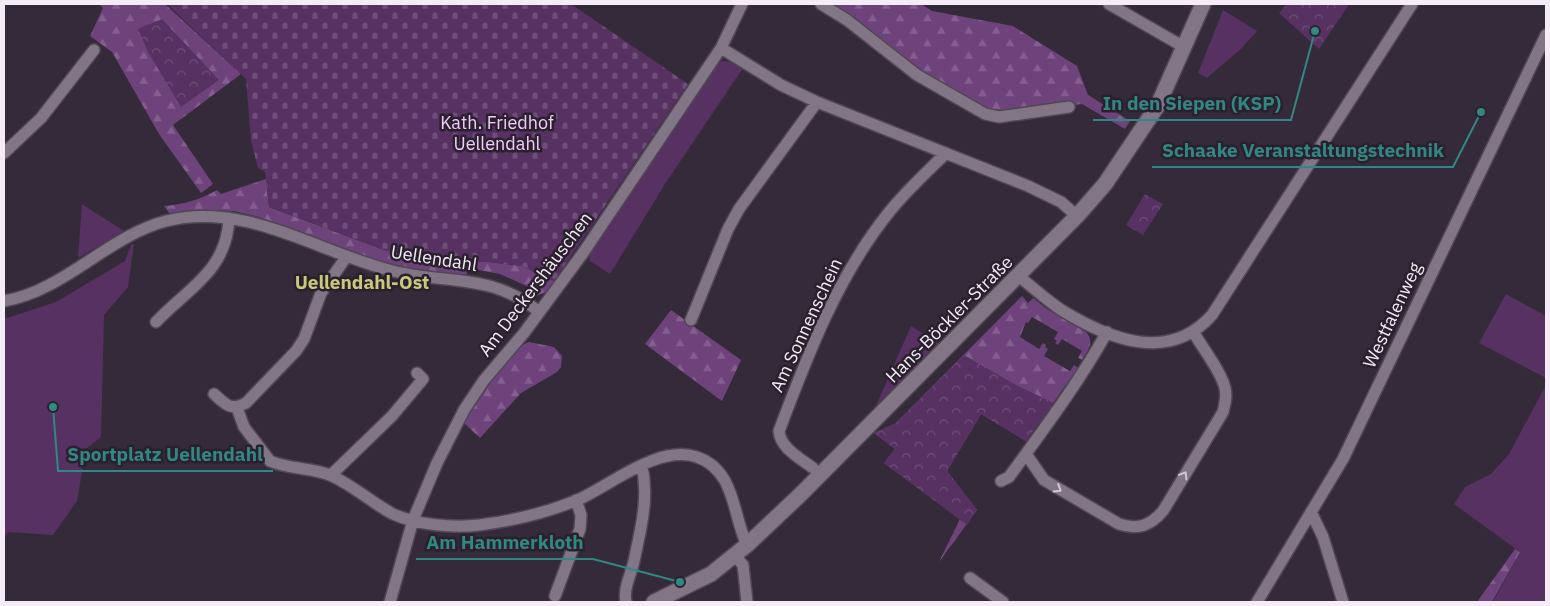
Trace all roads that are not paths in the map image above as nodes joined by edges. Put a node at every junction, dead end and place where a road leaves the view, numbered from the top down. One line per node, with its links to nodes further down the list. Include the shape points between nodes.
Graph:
1 (742, 4): 8 (street, Am Deckershäuschen)
2 (821, 4): 12 (street, via 847,20 917,75 985,114 999,117)
3 (1109, 4): 7 (street)
4 (1203, 4): 7 (street, Hans-Böckler-Straße)
5 (1412, 4): 24 (street, via 1212,315)
6 (1546, 36): 9 (street, Westfalenweg)
7 (1184, 47): 15 (street, Hans-Böckler-Straße, via 1158,105 1105,184)
8 (721, 48): 11 (street, via 781,85); 20 (street, Am Deckershäuschen, via 583,253)
9 (1544, 48): 34 (street, Westfalenweg, via 1343,459)
10 (94, 50): 13 (street, via 41,118)
11 (817, 102): 14 (street); 21 (street, via 739,208)
12 (1069, 107)
13 (4, 153)
14 (946, 153): 15 (street, via 1028,186 1061,202); 30 (street, Am Sonnenschein, via 891,210 858,256 799,377 778,430 783,444)
15 (1077, 216): 18 (street, Hans-Böckler-Straße)
16 (229, 218): 17 (street, Uellendahl, via 248,220); 19 (street, Uellendahl, via 202,216 166,221 139,231 51,283); 22 (street, via 229,234 217,261 187,296 177,300)
17 (347, 256): 20 (street, Uellendahl, via 406,274 493,286 516,295); 27 (street, via 321,293 304,340 246,403)
18 (1018, 276): 23 (street, via 1063,311); 36 (street, Hans-Böckler-Straße)
19 (4, 301)
20 (539, 312): 35 (street, Am Deckershäuschen, via 464,410)
21 (691, 320)
22 (156, 322)
23 (1106, 332): 24 (street, via 1145,343 1169,342); 28 (street, via 1087,368)
24 (1194, 332): 28 (street, one-way to 24, via 1044,480 1119,524 1137,527 1153,522 1163,511 1223,412 1226,399 1221,379)
25 (417, 373): 31 (street, via 423,378 392,416)
26 (214, 394): 27 (street, via 227,406)
27 (237, 408): 31 (street, via 244,427 270,461)
28 (1026, 454): 32 (street, via 1009,477)
29 (642, 466): 33 (street); 36 (street, via 658,458 678,455 696,457 714,467 728,483); 41 (street, via 646,501 634,562 624,593)
30 (812, 468)
31 (331, 475): 35 (street, via 394,514)
32 (1001, 480)
33 (576, 500): 35 (street, via 538,513 478,525 445,525); 39 (street, via 581,515 580,529)
34 (1311, 512): 45 (street, Westfalenweg); 46 (street, via 1323,537)
35 (413, 520): 40 (street, Am Deckershäuschen)
36 (747, 545): 37 (street, Hans-Böckler-Straße)
37 (735, 556): 42 (street, Hans-Böckler-Straße, via 711,574); 43 (street, via 742,566)
38 (970, 578): 44 (street)
39 (555, 596)
40 (390, 602)
41 (626, 602)
42 (654, 602)
43 (747, 602)
44 (1003, 602)
45 (1257, 602)
46 (1343, 602)

